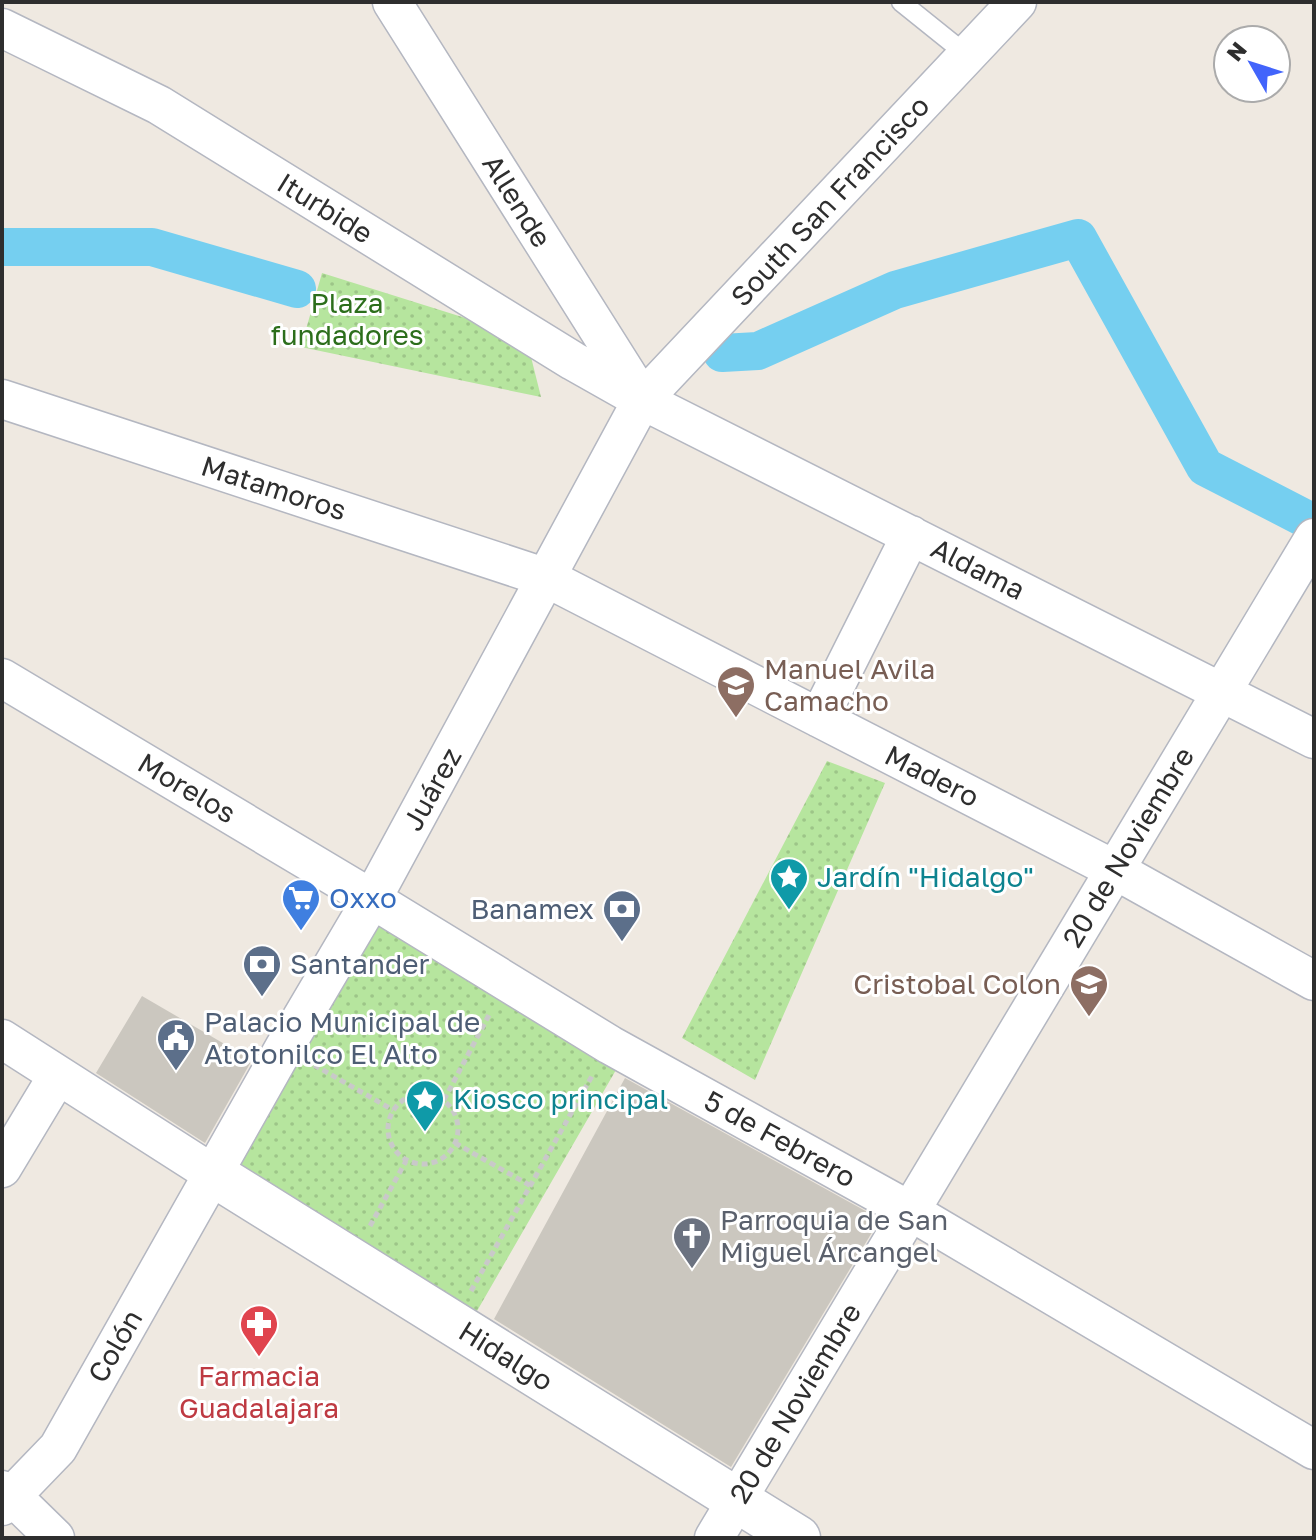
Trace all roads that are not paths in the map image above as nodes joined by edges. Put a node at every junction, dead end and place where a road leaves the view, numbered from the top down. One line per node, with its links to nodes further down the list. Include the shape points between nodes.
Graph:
1 (392, 2): 7 (street, Allende)
2 (901, 2): 5 (lane)
3 (1017, 2): 5 (street, South San Francisco)
4 (2, 28): 7 (street, Iturbide, via 159,105)
5 (967, 55): 7 (street, South San Francisco)
6 (2, 399): 10 (street, Matamoros)
7 (642, 400): 8 (street, Aldama); 10 (street, Juárez)
8 (911, 535): 12 (street, Aldama); 13 (street)
9 (1308, 548): 12 (street, 20 de Noviembre)
10 (547, 578): 13 (street, Madero); 16 (street, Juárez)
11 (2, 678): 16 (street, Morelos)
12 (1222, 692): 14 (street, Aldama); 15 (street, 20 de Noviembre)
13 (819, 718): 15 (street, Madero)
14 (1314, 739)
15 (1115, 870): 17 (street, Madero); 22 (street, 20 de Noviembre)
16 (372, 899): 21 (street, Juárez); 22 (street, 5 de Febrero, via 610,1045)
17 (1314, 981)
18 (2, 1039): 19 (street)
19 (58, 1075): 20 (street); 21 (street)
20 (2, 1168)
21 (213, 1174): 24 (street, Colón, via 58,1448); 25 (street, Hidalgo)
22 (910, 1211): 23 (street, 5 de Febrero); 25 (street, 20 de Noviembre)
23 (1314, 1450)
24 (5, 1497): 26 (street)
25 (737, 1499): 27 (street, 20 de Noviembre); 28 (street, Hidalgo)
26 (55, 1538)
27 (714, 1538)
28 (798, 1538)

